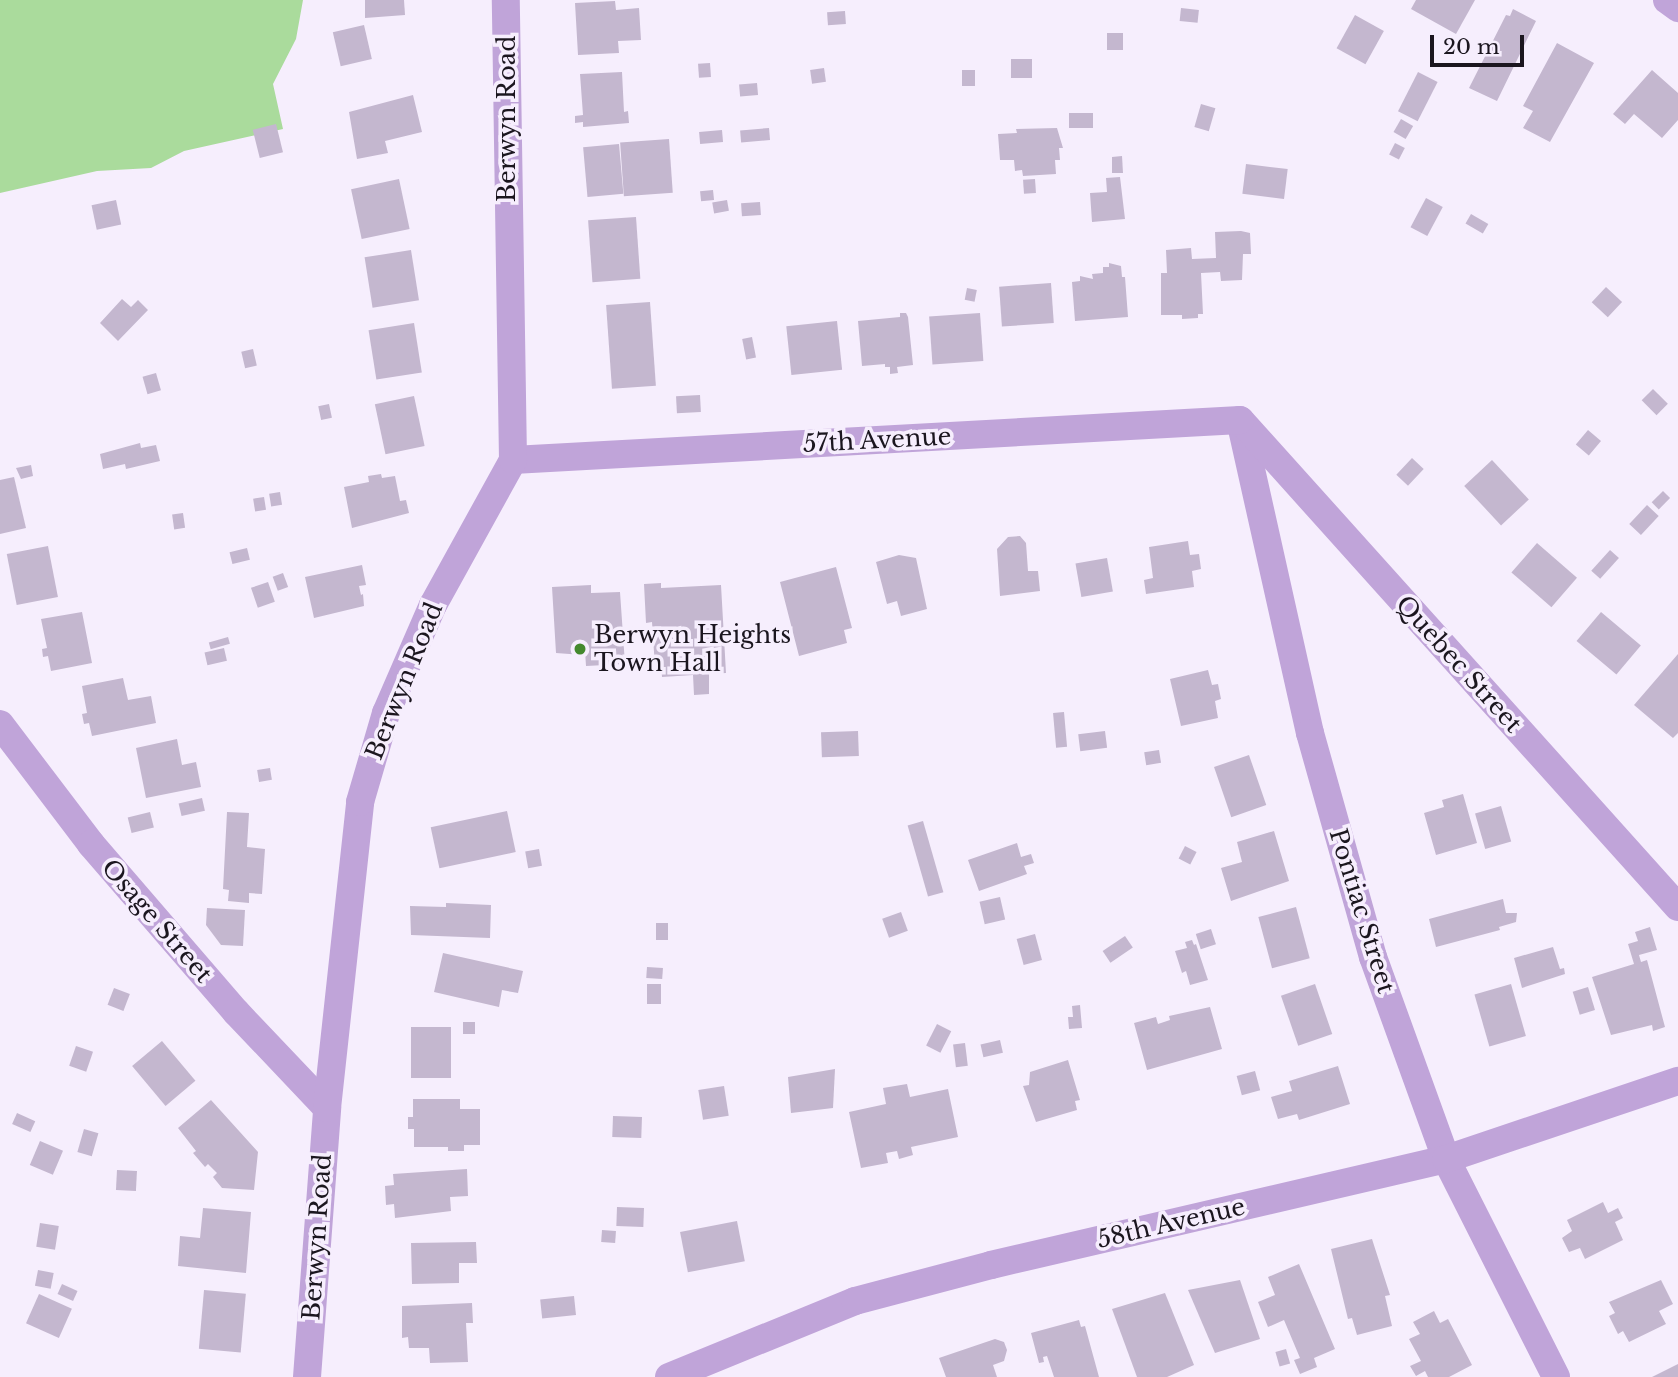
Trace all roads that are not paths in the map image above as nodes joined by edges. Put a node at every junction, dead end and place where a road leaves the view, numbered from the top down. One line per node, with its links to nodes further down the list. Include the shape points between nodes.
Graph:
1 (506, 0): 5 (street, Berwyn Road)
2 (1667, 0): 3 (street)
3 (1678, 8)
4 (1240, 420): 5 (street, 57th Avenue); 7 (street, Quebec Street); 10 (street, Pontiac Street, via 1294,667 1337,833 1373,957)
5 (513, 460): 9 (street, Berwyn Road, via 433,605 370,762 354,844)
6 (0, 724): 9 (street, Osage Street, via 91,844 236,1012)
7 (1678, 907)
8 (1678, 1081): 10 (street, 58th Avenue)
9 (327, 1108): 11 (street, Berwyn Road)
10 (1446, 1159): 12 (street, 58th Avenue, via 855,1301); 13 (street, Pontiac Street)
11 (307, 1377)
12 (669, 1377)
13 (1556, 1377)

